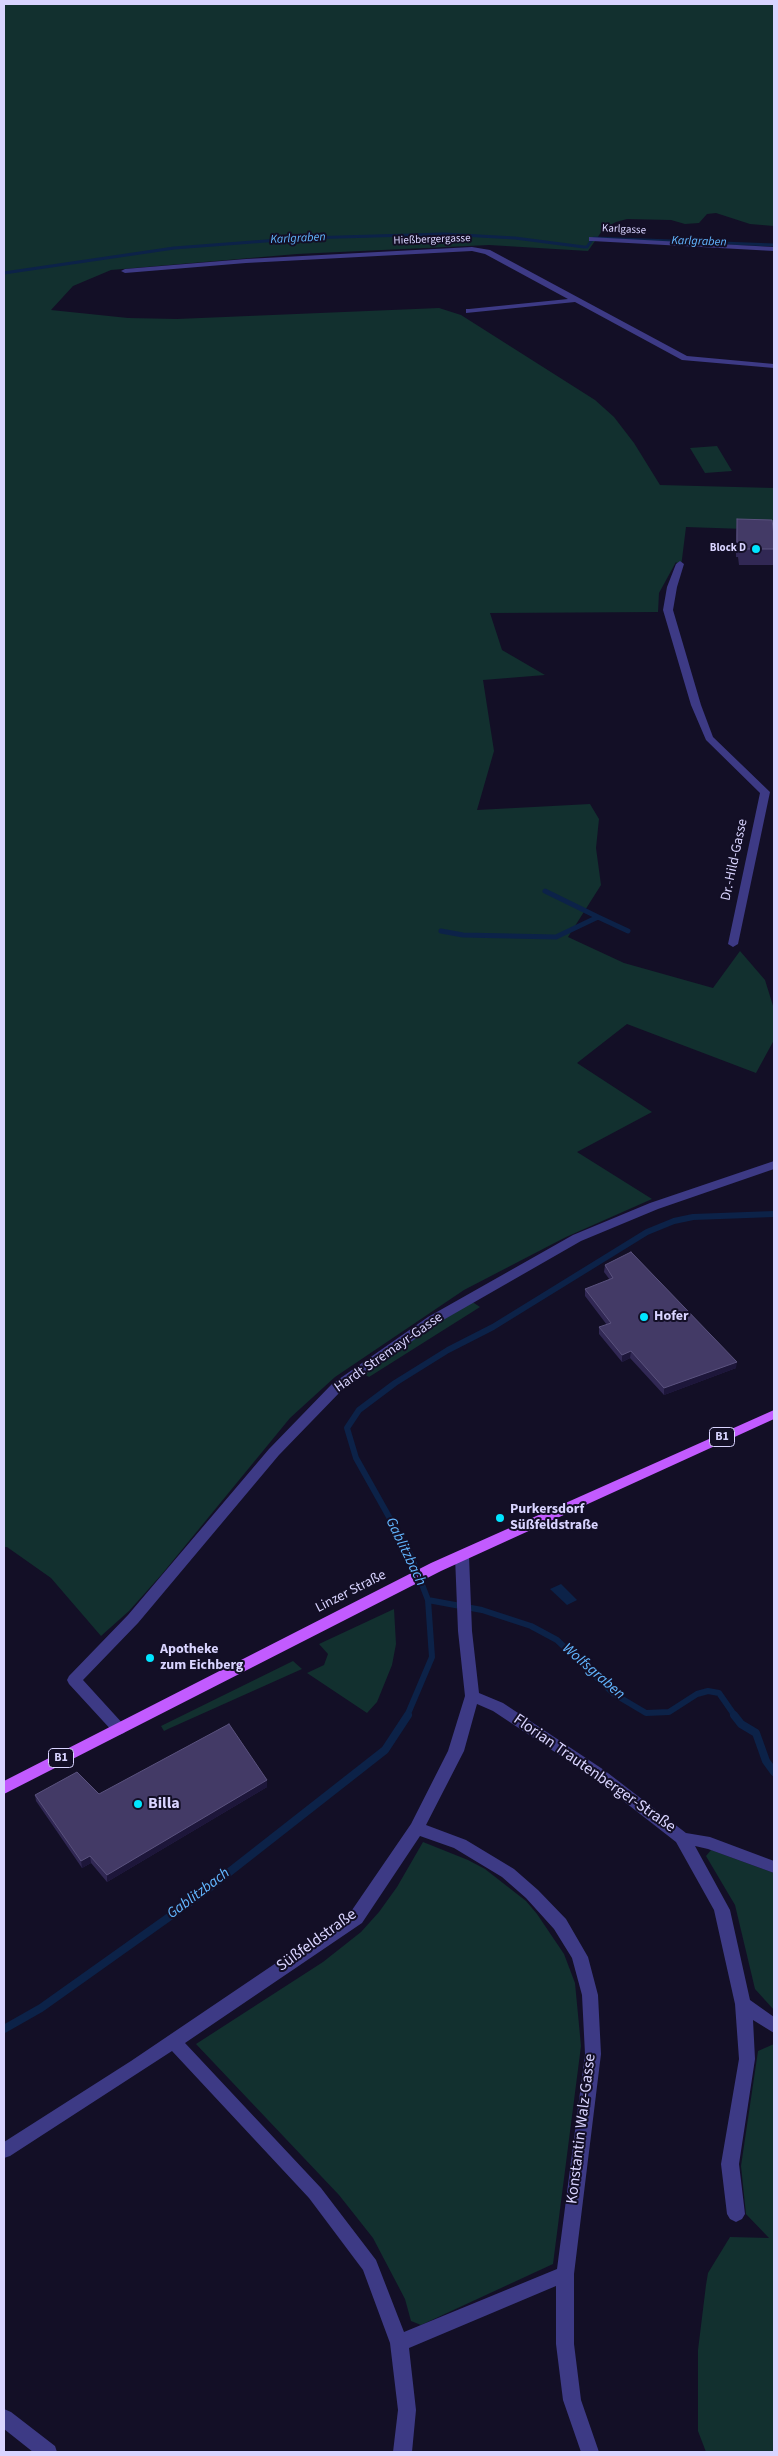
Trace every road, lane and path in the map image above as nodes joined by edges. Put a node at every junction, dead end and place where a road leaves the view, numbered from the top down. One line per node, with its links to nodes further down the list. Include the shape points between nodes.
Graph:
1 (592, 239): 2 (street, Karlgasse)
2 (774, 249)
3 (124, 271): 4 (street, Hießbergergasse, via 472,249 487,252)
4 (576, 300): 5 (street); 6 (street, Hießbergergasse, via 685,358)
5 (469, 311)
6 (774, 366)
7 (680, 564): 8 (street, via 668,610 696,705 709,738)
8 (770, 793): 9 (street, Dr.-Hild-Gasse)
9 (733, 944)
10 (774, 1165): 14 (street, Hardt Stremayr-Gasse, via 654,1206 577,1238 432,1320 337,1387 274,1452 134,1619 74,1680)
11 (774, 1414): 12 (main road, Linzer Straße / B1)
12 (462, 1556): 13 (street, Süßfeldstraße); 14 (main road, Linzer Straße / B1)
13 (472, 1696): 16 (street, Süßfeldstraße, via 456,1751); 17 (street, Florian Trautenberger-Straße, via 498,1707 599,1774)
14 (118, 1729): 15 (main road, Linzer Straße / B1)
15 (4, 1788)
16 (417, 1828): 21 (street, Süßfeldstraße, via 356,1918); 24 (street, Konstantin Walz-Gasse, via 460,1844 508,1873 560,1924 580,1957 590,1996 594,2054)
17 (682, 1838): 18 (street, via 710,1844); 19 (street, Florian Trautenberger-Straße, via 722,1910)
18 (774, 1867)
19 (743, 2004): 20 (street); 23 (street, Florian Trautenberger-Straße, via 747,2059 730,2164)
20 (774, 2026)
21 (173, 2041): 22 (street, Süßfeldstraße); 25 (street, via 315,2193 370,2266)
22 (4, 2151)
23 (736, 2214)
24 (565, 2274): 25 (street); 29 (street, Konstantin Walz-Gasse, via 565,2344 572,2400)
25 (399, 2343): 28 (street, via 406,2410)
26 (4, 2418): 27 (street)
27 (48, 2452)
28 (402, 2452)
29 (590, 2452)

